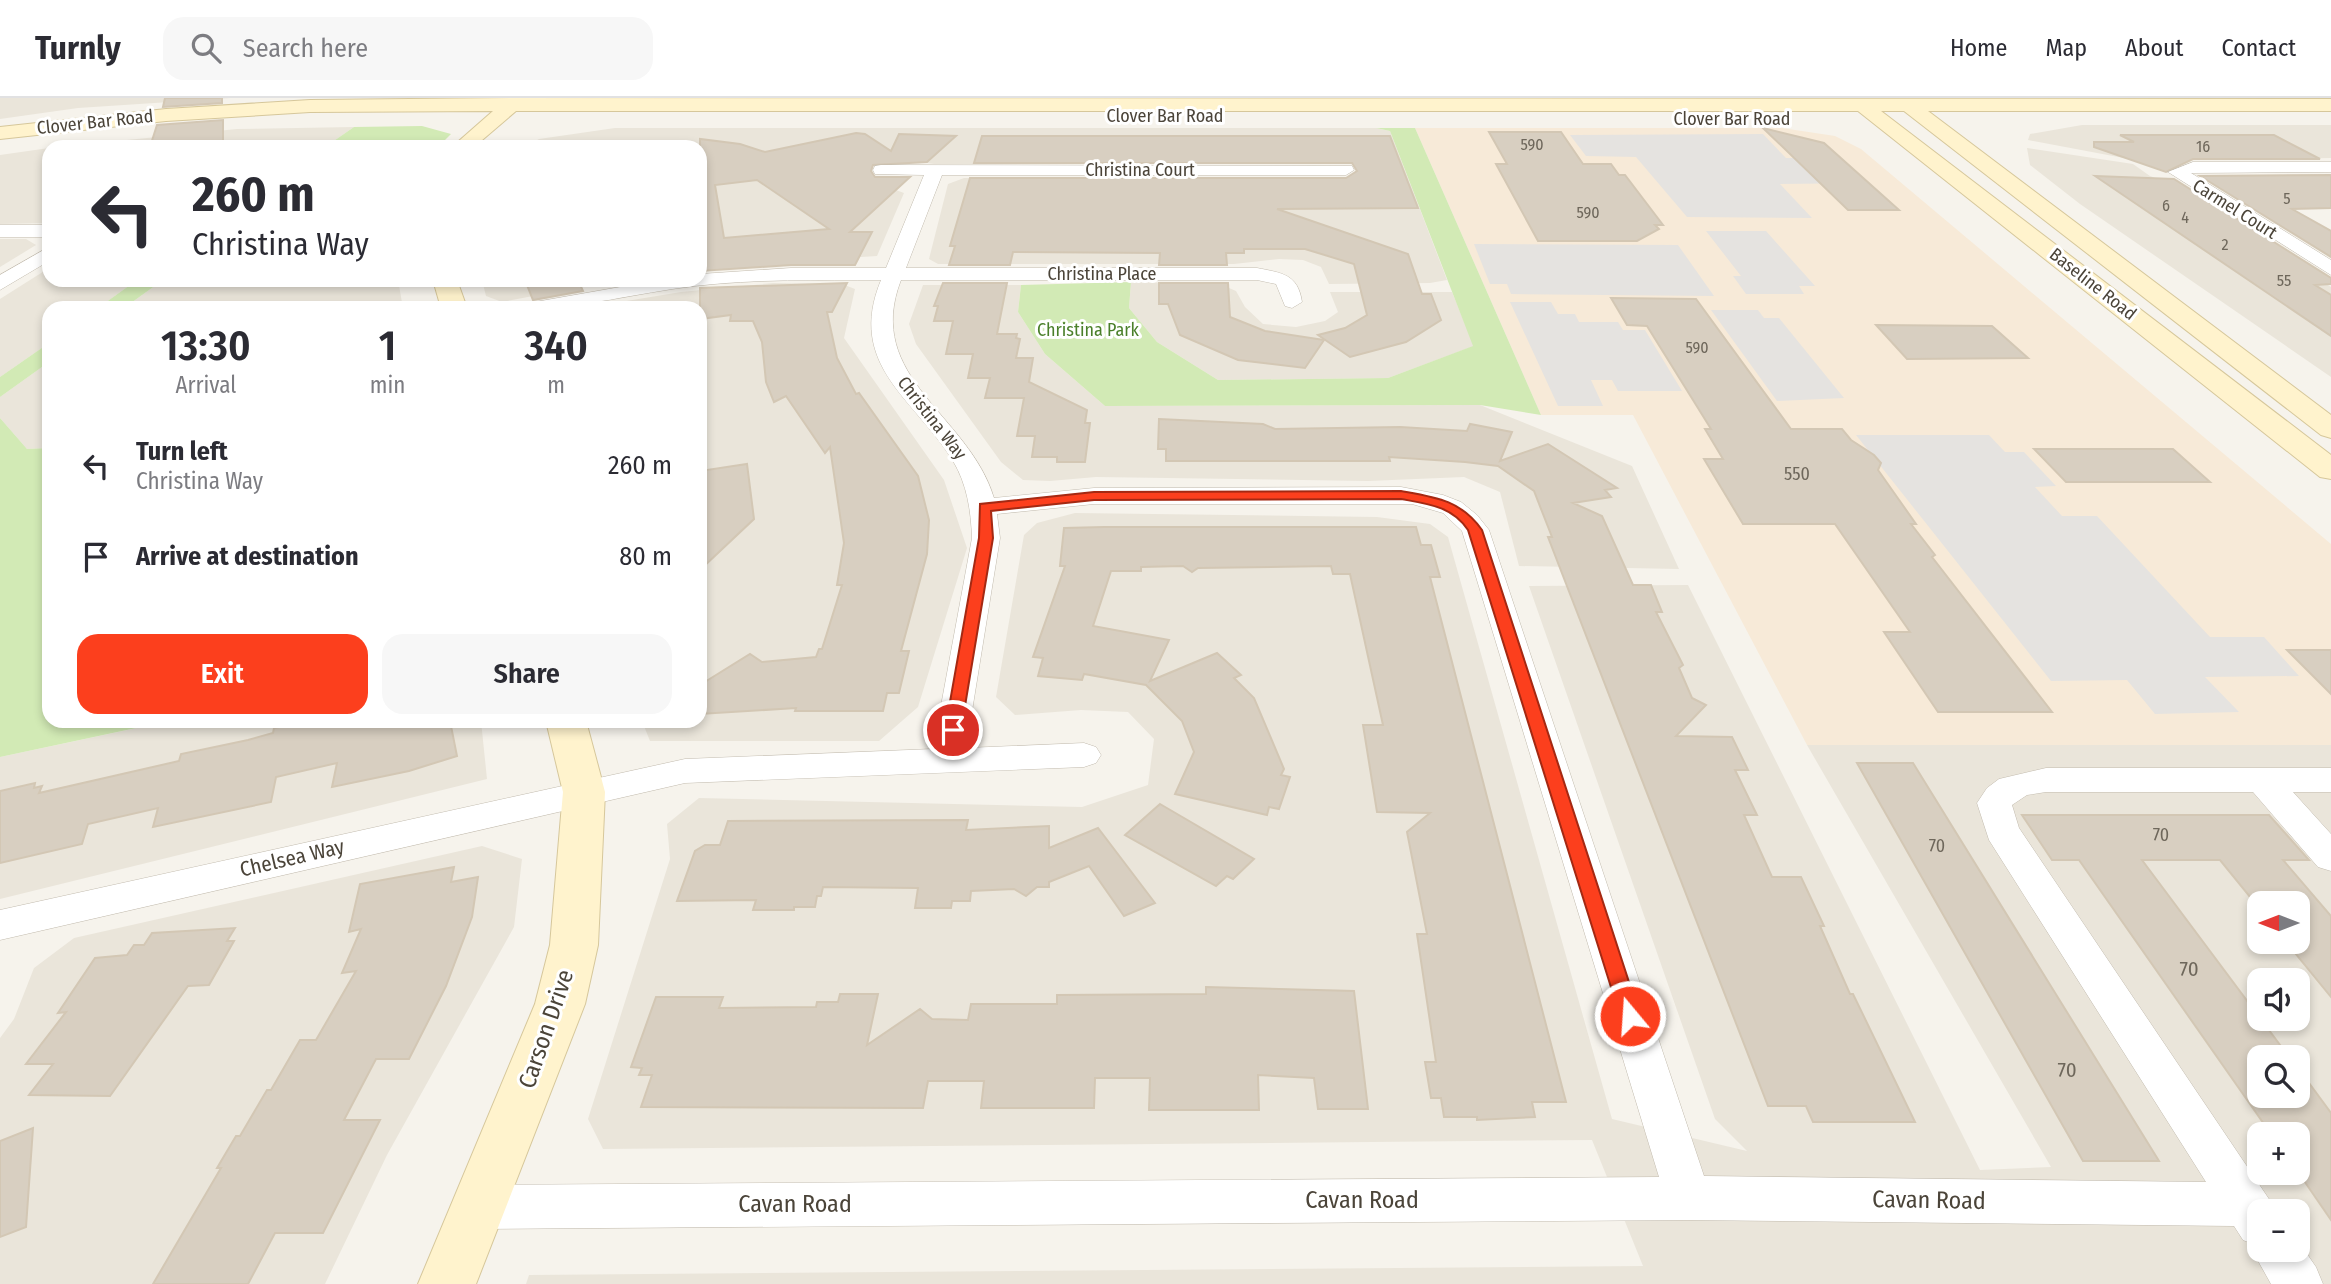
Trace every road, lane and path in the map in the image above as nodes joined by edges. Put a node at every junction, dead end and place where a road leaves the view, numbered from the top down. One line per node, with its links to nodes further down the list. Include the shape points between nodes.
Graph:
1 (485, 98): 7 (main road)
2 (575, 98): 11 (main road)
3 (1807, 98): 8 (main road)
4 (1961, 98): 12 (main road)
5 (1904, 102): 9 (main road, Clover Bar Road); 12 (main road, Clover Bar Road); 16 (main road, Baseline Road)
6 (2331, 105): 12 (main road, Clover Bar Road)
7 (424, 106): 10 (main road, Clover Bar Road); 19 (main road, Clover Bar Road, via 243,109)
8 (1777, 106): 9 (main road, Clover Bar Road); 11 (main road, Clover Bar Road)
9 (1867, 108): 15 (main road); 16 (main road, Clover Bar Road); 17 (main road, Clover Bar Road); 25 (main road, Baseline Road)
10 (527, 109): 11 (main road); 13 (main road, Clover Bar Road); 22 (main road); 23 (main road)
11 (632, 110): 15 (main road, Clover Bar Road)
12 (2014, 112): 14 (main road, Clover Bar Road); 16 (main road, Clover Bar Road); 27 (main road, via 1972,141)
13 (405, 116): 21 (main road, via 455,120); 24 (main road, Clover Bar Road, via 221,121)
14 (2331, 117)
15 (1593, 118): 17 (main road, Clover Bar Road)
16 (1926, 118): 27 (main road, Baseline Road)
17 (1752, 119): 18 (main road)
18 (1819, 126)
19 (0, 133)
20 (1867, 135): 25 (main road)
21 (466, 140)
22 (471, 140)
23 (499, 140)
24 (0, 142)
25 (1934, 160): 42 (main road, Baseline Road)
26 (2331, 167): 34 (street, Carmel Court, via 2193,167 2177,172)
27 (1991, 169): 41 (main road, Baseline Road)
28 (881, 170): 29 (street, Christina Court)
29 (935, 170): 30 (street, Christina Court); 35 (street)
30 (1346, 170)
31 (0, 231): 32 (street)
32 (42, 231)
33 (42, 257): 37 (street)
34 (2326, 263)
35 (894, 274): 36 (street); 40 (street, Christina Place, via 1269,275 1287,282); 43 (street, Christina Way, via 879,324 884,354 965,460)
36 (707, 279)
37 (0, 284)
38 (635, 287): 39 (street)
39 (569, 301)
40 (1292, 302)
41 (2331, 429)
42 (2331, 470)
43 (984, 507): 46 (street, Christina Way, via 986,538); 52 (street, via 1094,496 1401,495 1442,502 1466,517 1475,530)
44 (568, 728): 49 (main road, Carson Drive)
45 (1084, 755): 46 (street)
46 (948, 758): 49 (street, via 685,771)
47 (2261, 779): 48 (street, Cavan Road); 50 (street); 53 (street, Cavan Road, via 2027,782 2000,794 1994,803 2002,831)
48 (2331, 780)
49 (584, 792): 51 (street, Chelsea Way); 54 (main road, Carson Drive, via 574,945 560,1004)
50 (2331, 857)
51 (0, 925)
52 (1688, 1198): 54 (street, Cavan Road); 55 (street, Cavan Road)
53 (2247, 1205)
54 (478, 1207): 57 (main road, Carson Drive)
55 (2247, 1214)
56 (2284, 1262): 58 (street)
57 (447, 1284)
58 (2300, 1284)

